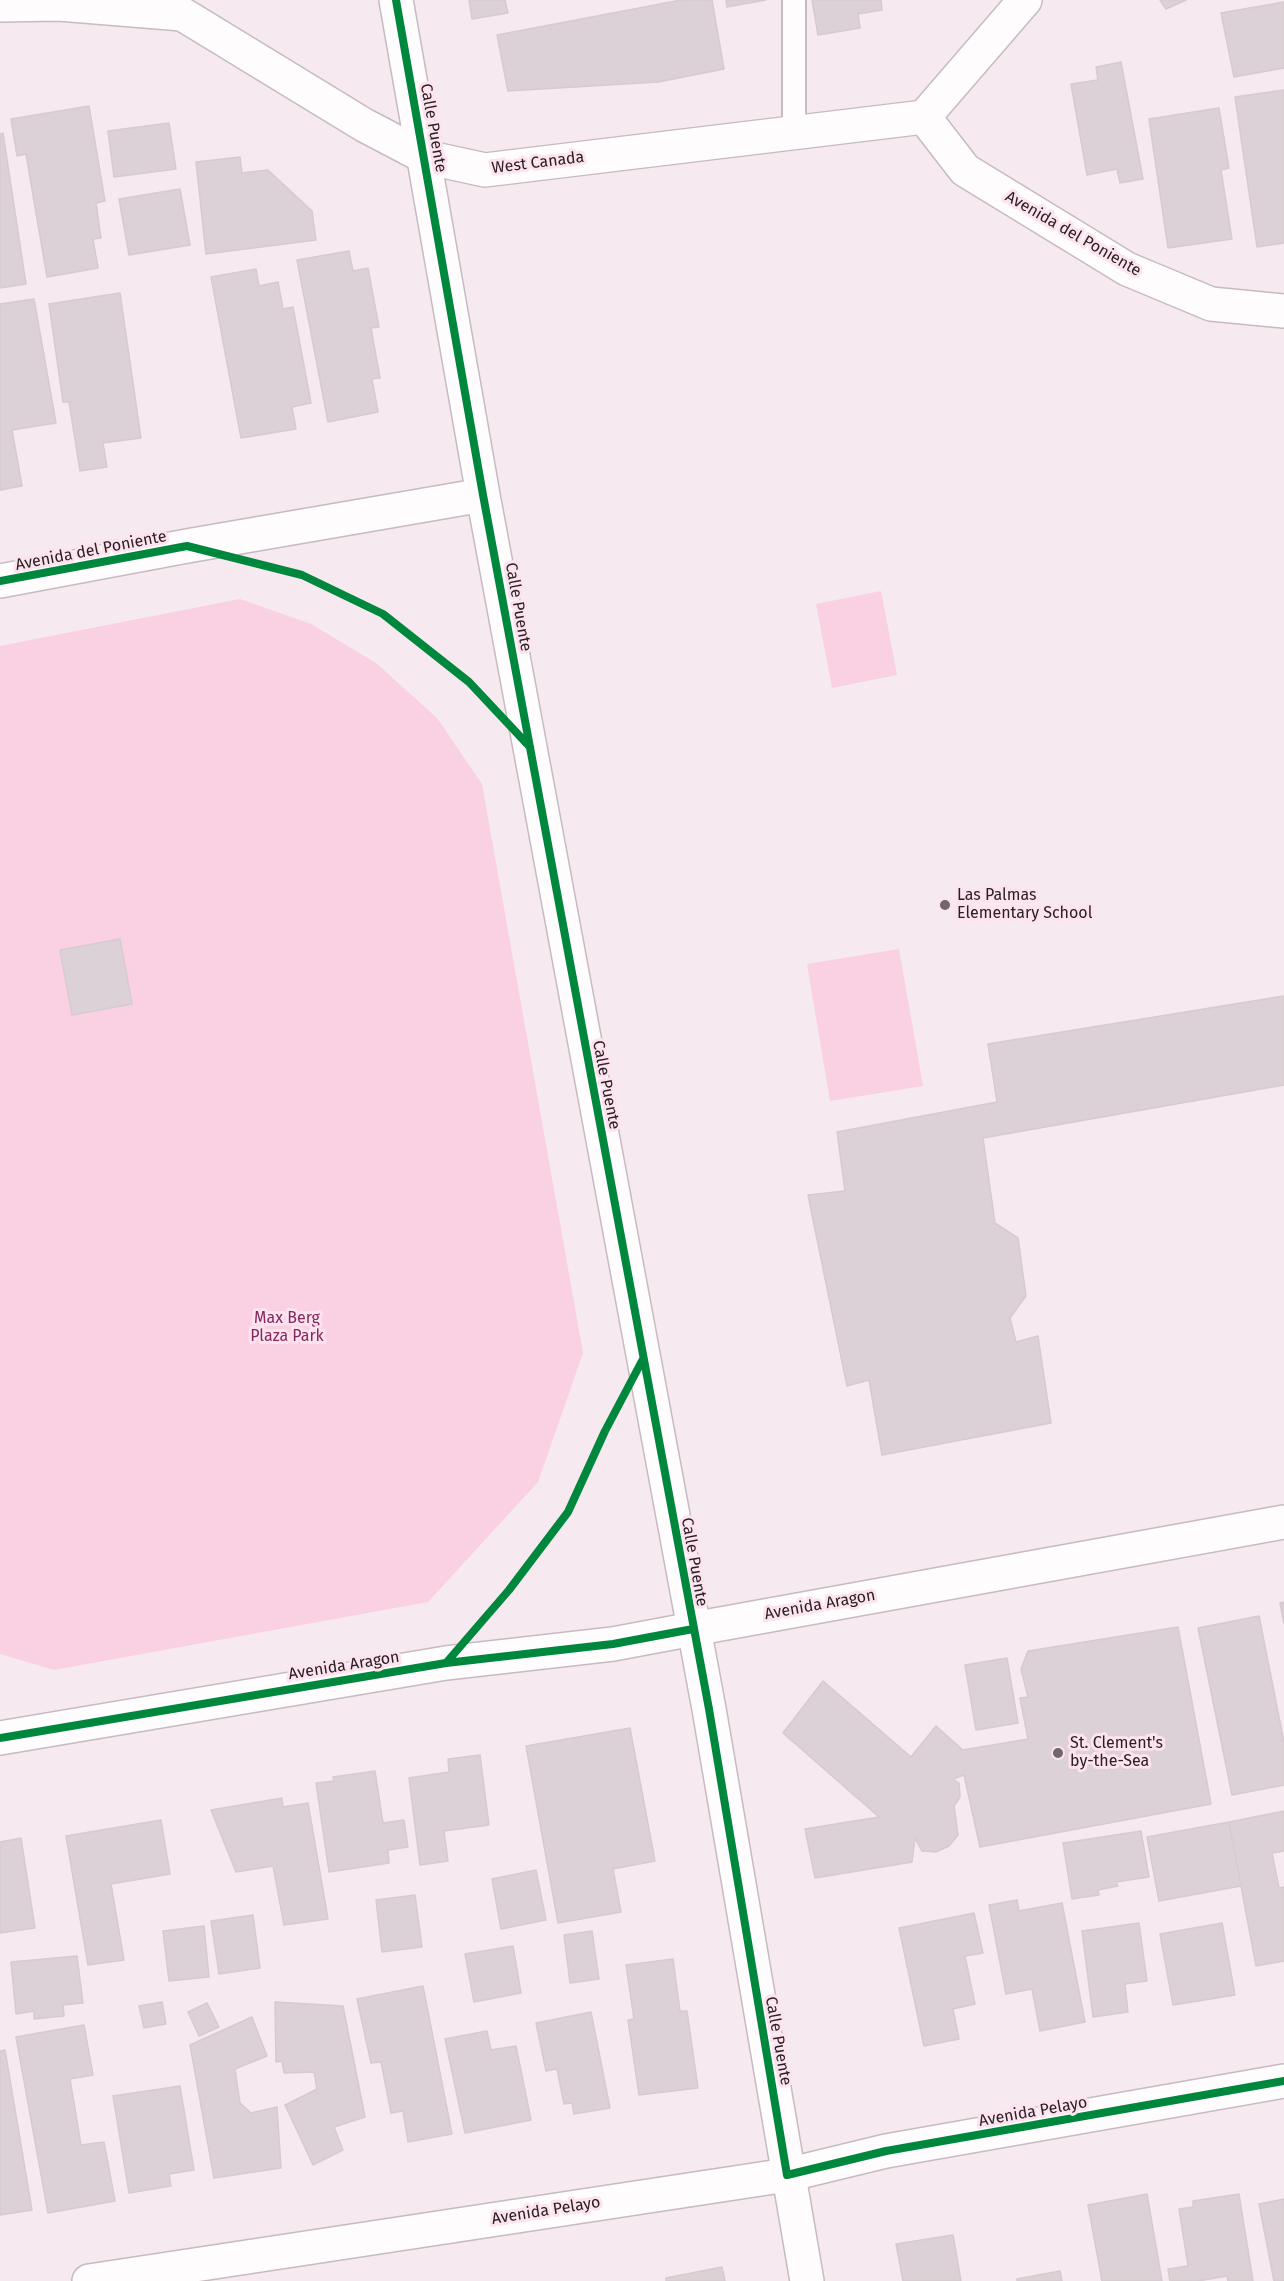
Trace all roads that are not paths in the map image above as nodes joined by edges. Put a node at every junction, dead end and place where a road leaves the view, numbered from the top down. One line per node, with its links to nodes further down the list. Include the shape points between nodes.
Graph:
1 (396, 0): 8 (street, Calle Puente)
2 (794, 0): 7 (lane)
3 (1025, 0): 6 (street)
4 (81, 3): 5 (street, West Canada); 8 (street, West Canada, via 182,14)
5 (0, 5)
6 (924, 117): 7 (street, West Canada); 9 (street, Avenida del Poniente, via 964,170 1127,269 1211,304)
7 (794, 133): 8 (street, West Canada, via 485,170)
8 (424, 157): 10 (street, Calle Puente)
9 (1284, 311)
10 (483, 495): 11 (street, Avenida del Poniente); 13 (street, Calle Puente)
11 (0, 581)
12 (1284, 1522): 13 (street, Avenida Aragon)
13 (693, 1629): 14 (street, Avenida Aragon, via 613,1644 446,1663); 16 (street, Calle Puente)
14 (0, 1738)
15 (1284, 2081): 16 (street, Avenida Pelayo, via 886,2151)
16 (787, 2175): 17 (street, Avenida Pelayo); 18 (street, Calle Puente)
17 (89, 2281)
18 (807, 2281)

